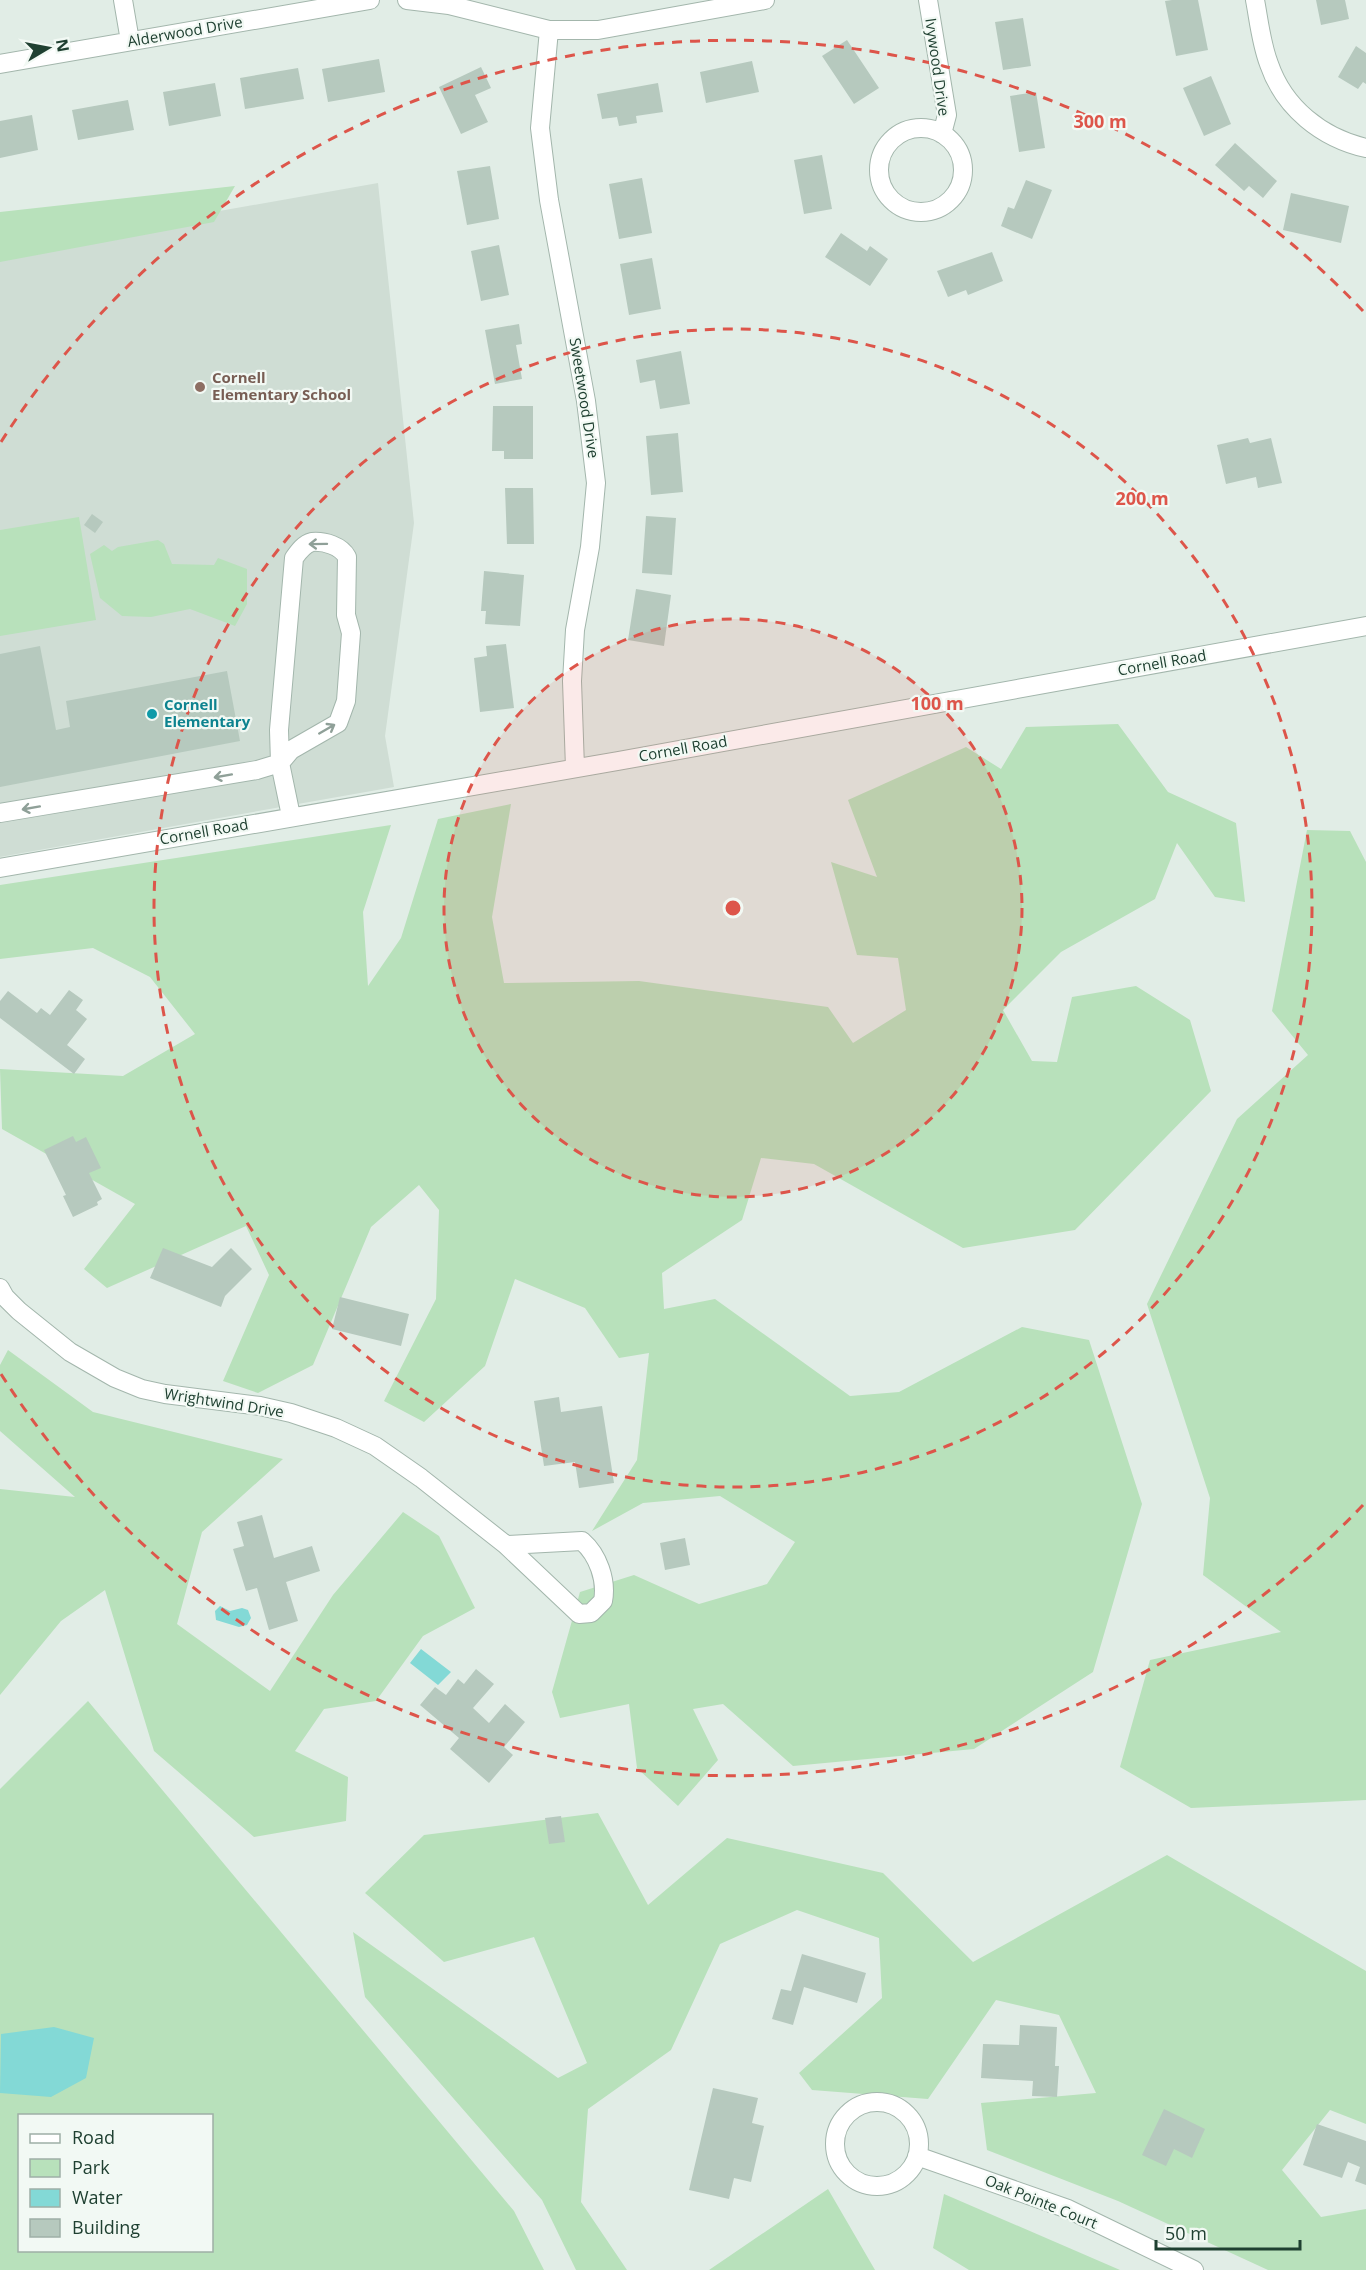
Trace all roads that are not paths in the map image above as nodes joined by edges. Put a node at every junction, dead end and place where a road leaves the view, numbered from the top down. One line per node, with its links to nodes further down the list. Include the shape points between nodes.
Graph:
1 (123, 0): 8 (street)
2 (370, 0): 8 (street, Alderwood Drive)
3 (407, 0): 7 (street, via 449,5)
4 (765, 0): 7 (street, via 598,30)
5 (928, 0): 10 (street, Ivywood Drive, via 947,115)
6 (1255, 0): 11 (street, via 1269,65 1291,103 1326,133)
7 (549, 30): 14 (street, Sweetwood Drive, via 540,128 596,483 590,547 575,630)
8 (130, 41): 9 (street, Alderwood Drive)
9 (0, 64)
10 (942, 134): 10 (street, Ivywood Drive, via 910,129 885,148 880,180 899,206 931,210 957,191 961,159 951,140)
11 (1366, 148)
12 (1366, 626): 14 (street, Cornell Road)
13 (280, 763): 13 (street, one-way to 13, via 291,750 338,723 346,701 351,633 346,615 347,557 343,550 330,544 312,542 294,558 279,730); 15 (street, one-way to 15); 16 (street)
14 (575, 768): 16 (street, Cornell Road)
15 (0, 813)
16 (291, 816): 17 (street, Cornell Road)
17 (0, 868)
18 (2, 1296): 19 (street, Wrightwind Drive, via 70,1353 142,1389 291,1413 375,1446)
19 (506, 1545): 19 (street, Wrightwind Drive, via 582,1541 598,1563 603,1602 591,1613 579,1614)
20 (917, 2156): 20 (street, via 916,2128 903,2110 893,2105 871,2102 851,2110 835,2138 843,2170 860,2184 871,2187 893,2184 910,2170); 21 (street, Oak Pointe Court, via 1068,2209)
21 (1194, 2270)

